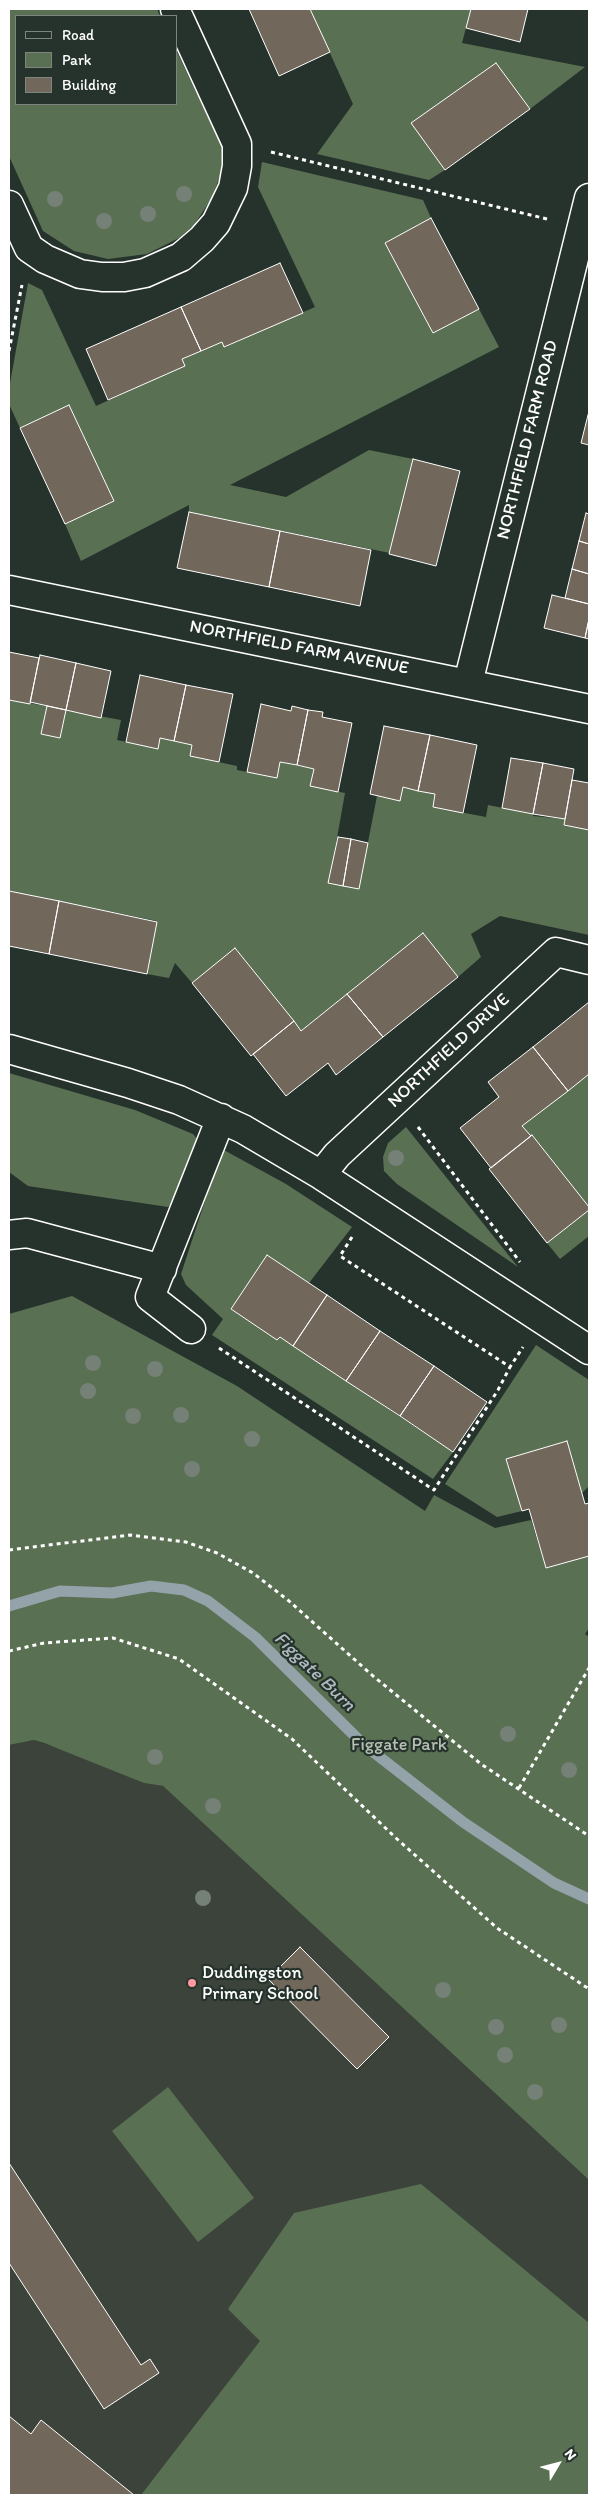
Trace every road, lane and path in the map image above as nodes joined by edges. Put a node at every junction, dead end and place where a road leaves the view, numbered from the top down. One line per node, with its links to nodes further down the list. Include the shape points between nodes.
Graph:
1 (178, 16): 2 (street)
2 (237, 144): 5 (path); 6 (street, via 233,188 216,223 181,257 160,268 124,277 102,278 80,274 45,260)
3 (589, 198): 7 (street, NORTHFIELD FARM ROAD)
4 (9, 205): 6 (street)
5 (550, 219)
6 (29, 248): 8 (path)
7 (581, 265): 10 (street, NORTHFIELD FARM ROAD)
8 (9, 351)
9 (9, 590): 10 (street, NORTHFIELD FARM AVENUE)
10 (468, 683): 11 (street, NORTHFIELD FARM AVENUE)
11 (589, 709)
12 (589, 960): 15 (street, NORTHFIELD DRIVE, via 556,952 336,1155)
13 (9, 1049): 14 (street, via 128,1083)
14 (221, 1118): 15 (street); 17 (street)
15 (321, 1175): 19 (street)
16 (9, 1235): 17 (street, via 27,1234)
17 (162, 1269): 18 (street, via 150,1297)
18 (192, 1330): 20 (path, via 434,1490)
19 (589, 1350)
20 (510, 1367)
21 (9, 1550): 24 (path, via 130,1535 186,1542 217,1554 253,1573 481,1764)
22 (9, 1651): 26 (path, via 44,1643 113,1638 179,1659 292,1738 397,1839 497,1928)
23 (589, 1668): 24 (path)
24 (519, 1788): 25 (path)
25 (589, 1836)
26 (589, 1989)

